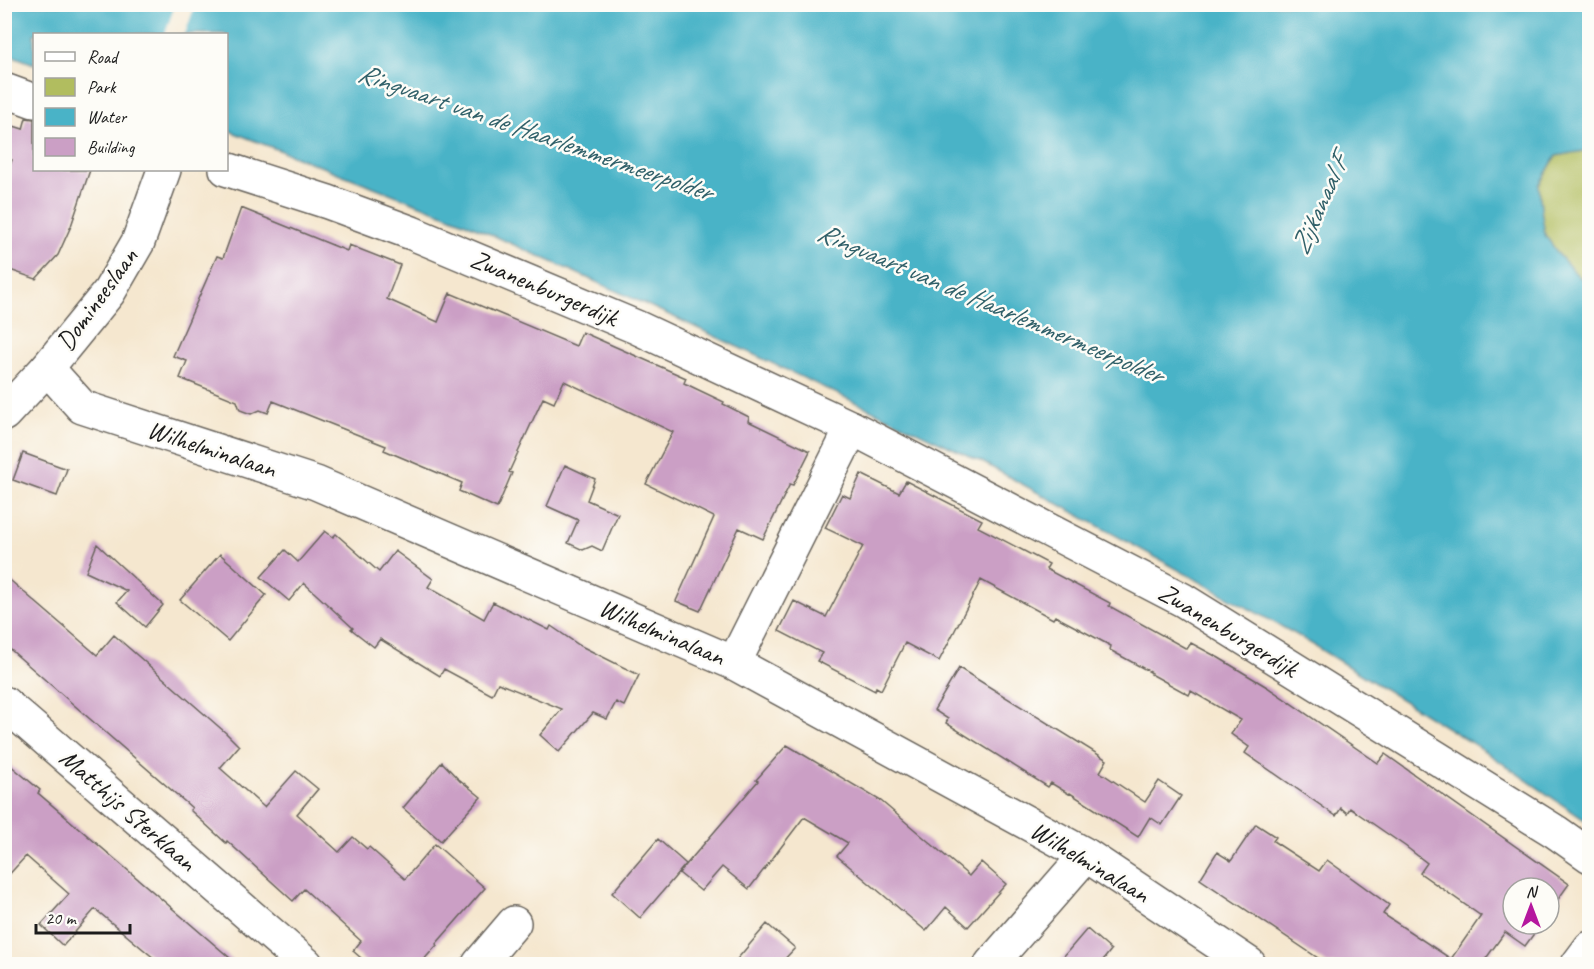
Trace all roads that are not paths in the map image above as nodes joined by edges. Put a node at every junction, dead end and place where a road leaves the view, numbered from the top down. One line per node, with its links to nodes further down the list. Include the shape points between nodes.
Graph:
1 (4, 90): 2 (street)
2 (33, 101)
3 (228, 170): 7 (street, Zwanenburgerdijk, via 412,233 636,327)
4 (164, 171): 5 (street, Domineeslaan, via 138,242 109,292)
5 (47, 368): 6 (street, Domineeslaan); 8 (street, Wilhelminalaan, via 82,407 316,483)
6 (4, 414)
7 (852, 428): 8 (street); 11 (street, Zwanenburgerdijk, via 1183,600 1556,831)
8 (734, 663): 10 (street, Wilhelminalaan)
9 (4, 703): 14 (street, Matthijs Sterklaan)
10 (1086, 855): 16 (street); 17 (street, Wilhelminalaan)
11 (1590, 856)
12 (514, 923): 15 (street)
13 (1590, 948): 18 (street)
14 (306, 964)
15 (479, 964)
16 (992, 964)
17 (1249, 964)
18 (1578, 964)

